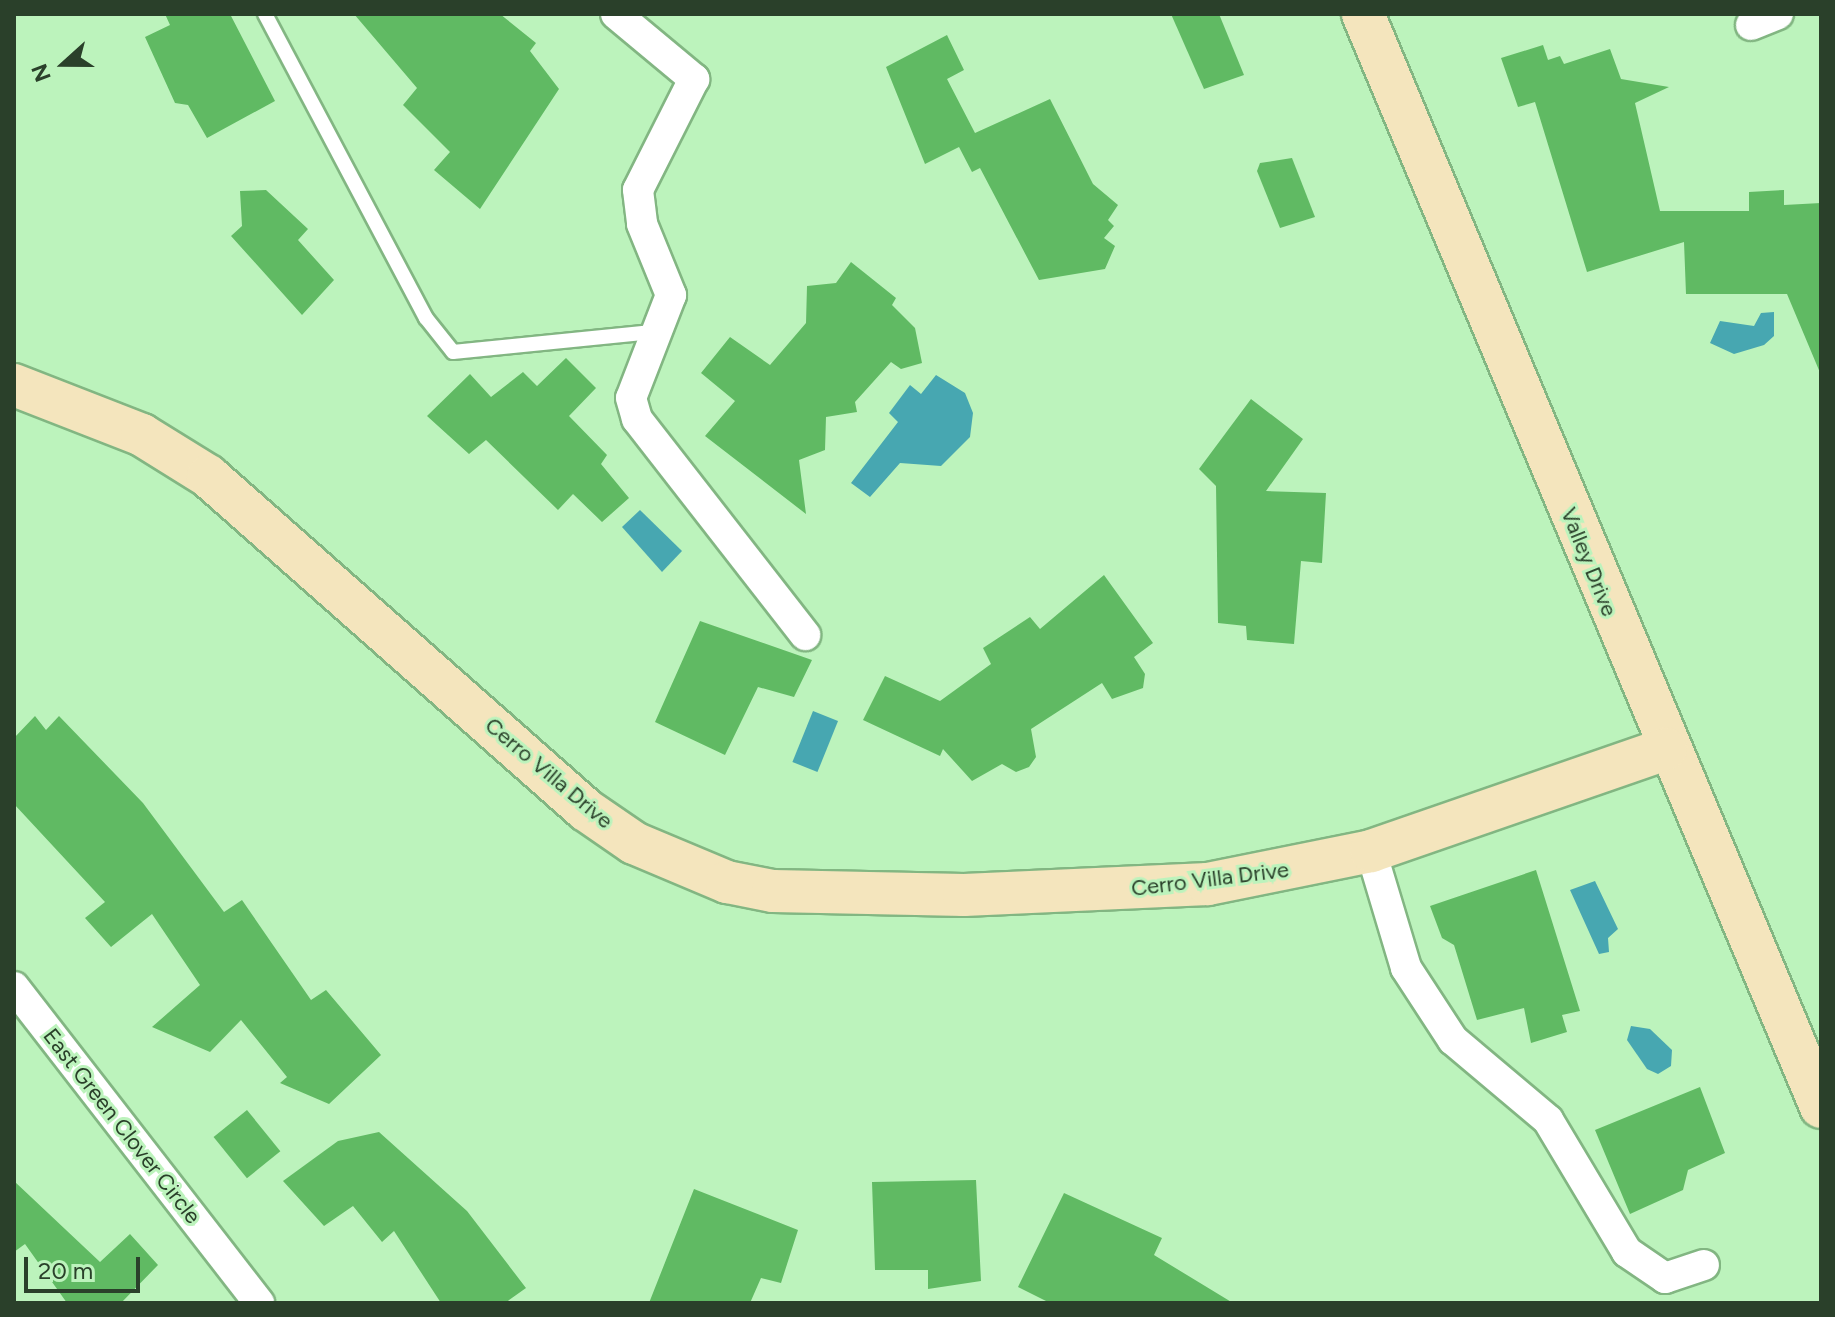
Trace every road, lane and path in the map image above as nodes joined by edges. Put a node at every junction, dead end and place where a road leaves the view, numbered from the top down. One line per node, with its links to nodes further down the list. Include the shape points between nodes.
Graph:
1 (265, 14): 4 (lane, via 426,318 453,352)
2 (616, 14): 4 (street, via 694,79 638,190 642,224 671,295)
3 (1363, 14): 7 (street, Valley Drive)
4 (655, 332): 6 (street, via 631,398 637,419)
5 (14, 385): 8 (street, Cerro Villa Drive, via 142,435 208,476 586,810 679,865 773,891 964,895 1208,884)
6 (805, 635)
7 (1666, 749): 8 (street, Cerro Villa Drive); 10 (street, Valley Drive)
8 (1371, 851): 11 (street, via 1406,968 1444,1030 1548,1120 1627,1252 1665,1278)
9 (14, 987): 12 (street, East Green Clover Circle)
10 (1821, 1107)
11 (1704, 1265)
12 (259, 1303)

